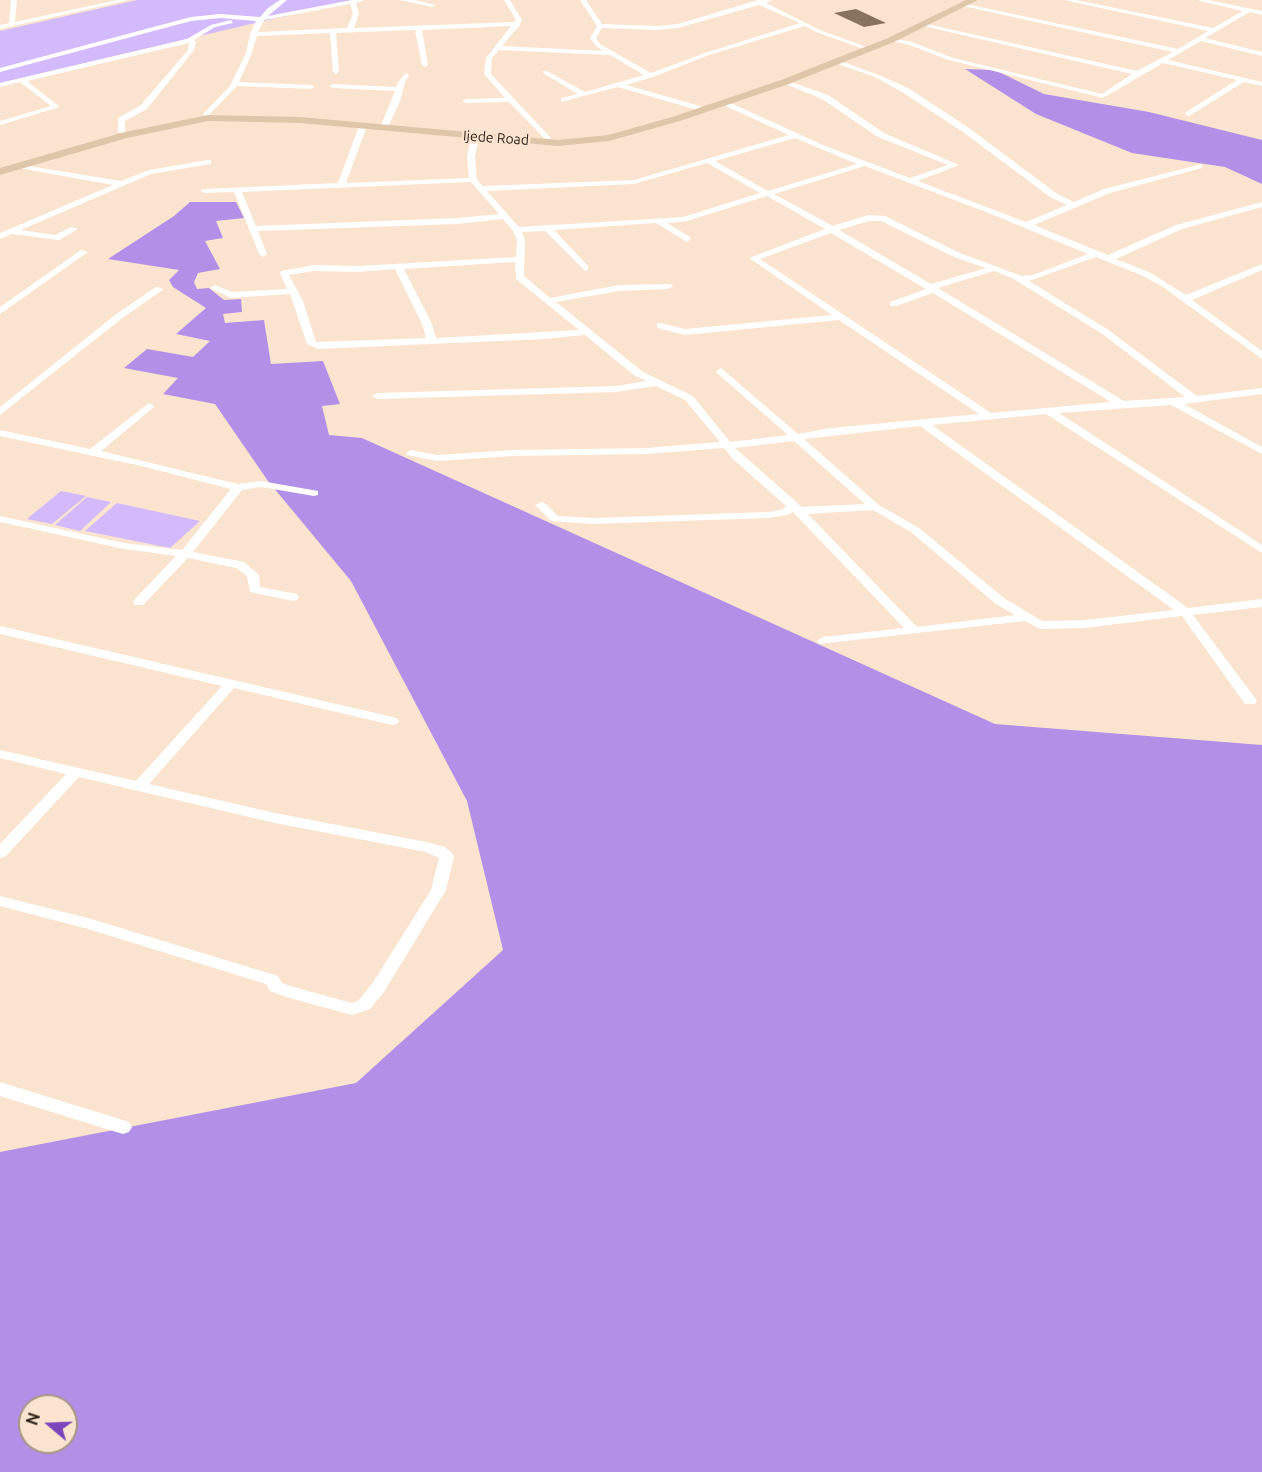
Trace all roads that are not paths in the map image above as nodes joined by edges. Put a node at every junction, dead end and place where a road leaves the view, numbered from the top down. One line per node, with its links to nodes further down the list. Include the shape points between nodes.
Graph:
1 (14, 0): 20 (street)
2 (126, 0): 13 (street)
3 (284, 0): 19 (street)
4 (362, 0): 14 (street)
5 (402, 0): 15 (street)
6 (507, 0): 21 (street, via 518,15)
7 (583, 0): 24 (street)
8 (769, 0): 12 (street)
9 (973, 0): 16 (main road, Ijede Road)
10 (1067, 0): 30 (street)
11 (1204, 0): 17 (street)
12 (757, 1): 22 (street); 28 (street, via 691,23)
13 (108, 2): 20 (street)
14 (353, 2): 19 (street); 29 (street, via 356,14)
15 (433, 2): 26 (street)
16 (963, 3): 23 (main road, Ijede Road); 37 (main road, Ijede Road); 39 (street)
17 (1249, 10): 18 (street); 30 (street)
18 (1262, 13)
19 (258, 19): 32 (street); 34 (street, via 213,26); 44 (street, via 220,16 191,20)
20 (12, 24): 25 (street)
21 (518, 24): 26 (street); 38 (street)
22 (805, 24): 37 (street); 52 (street)
23 (922, 25): 36 (main road, Ijede Road); 49 (street)
24 (600, 26): 28 (street); 40 (street, via 593,38)
25 (0, 27)
26 (435, 27): 27 (street)
27 (418, 28): 29 (street); 45 (street)
28 (657, 28): 35 (street, via 652,32)
29 (350, 30): 31 (street)
30 (1214, 30): 33 (street)
31 (333, 32): 32 (street); 47 (street)
32 (253, 34): 56 (street)
33 (1200, 39): 39 (street); 41 (street)
34 (189, 40): 51 (street); 74 (street, via 193,42 191,50 144,107 121,120)
35 (661, 40)
36 (891, 40): 43 (main road, Ijede Road); 49 (street, via 951,59 1103,96)
37 (863, 47): 68 (main road, Ijede Road)
38 (497, 48): 40 (street); 64 (street, via 487,62 487,74)
39 (1179, 51): 42 (street)
40 (610, 53): 52 (street)
41 (1262, 54)
42 (1162, 61): 49 (street); 54 (street)
43 (837, 62): 55 (main road, Ijede Road); 93 (street, via 905,90 1053,195)
44 (33, 63): 46 (street); 51 (street)
45 (424, 65)
46 (0, 70)
47 (336, 72)
48 (545, 72): 63 (street)
49 (1137, 73)
50 (406, 75): 62 (street)
51 (35, 76): 53 (street)
52 (651, 76): 59 (street)
53 (22, 80): 58 (street); 71 (street, via 56,107)
54 (1242, 80): 57 (street); 69 (street)
55 (785, 82): 67 (main road, Ijede Road); 85 (street, via 825,97 881,135 955,165)
56 (235, 84): 61 (street); 70 (street)
57 (1262, 84)
58 (0, 85)
59 (620, 85): 63 (street); 68 (street)
60 (333, 86): 62 (street)
61 (311, 87)
62 (399, 89): 72 (street)
63 (584, 94): 65 (street)
64 (510, 100): 66 (street); 77 (street)
65 (564, 100)
66 (466, 101)
67 (724, 102): 75 (street); 76 (main road, Ijede Road, via 638,131 591,141)
68 (697, 108): 77 (main road, Ijede Road, via 606,135)
69 (1189, 114)
70 (207, 115): 72 (main road, Ijede Road, via 301,117); 74 (main road, Ijede Road)
71 (0, 123)
72 (385, 125): 77 (main road, Ijede Road)
73 (363, 126): 76 (main road, Ijede Road); 81 (main road, Ijede Road, via 208,118 125,135); 87 (street)
74 (122, 132): 83 (main road, Ijede Road)
75 (794, 136): 78 (street); 80 (street)
76 (475, 137): 84 (street, via 471,157)
77 (547, 139)
78 (709, 161): 88 (street, via 634,182); 91 (street)
79 (208, 162): 86 (street, via 162,169)
80 (864, 164): 85 (street); 91 (street)
81 (19, 166): 83 (main road, Ijede Road); 86 (street)
82 (1199, 166): 93 (street, via 1110,190)
83 (0, 170)
84 (473, 180): 87 (street); 88 (street)
85 (909, 181): 96 (street)
86 (123, 184): 103 (street)
87 (341, 185): 89 (street)
88 (481, 189): 94 (street)
89 (237, 190): 90 (street); 99 (street)
90 (204, 191)
91 (767, 194): 95 (street, via 697,216); 102 (street)
92 (1262, 204): 109 (street, via 1179,227)
93 (1073, 205): 96 (street)
94 (506, 216): 99 (street); 101 (street)
95 (658, 221): 97 (street); 105 (street)
96 (1027, 225): 108 (street)
97 (547, 228): 101 (street); 113 (street)
98 (74, 229): 103 (street, via 56,238)
99 (254, 229): 107 (street)
100 (0, 230): 103 (street)
101 (517, 230): 110 (street, via 521,240)
102 (830, 230): 114 (street, via 868,218 882,218); 118 (street); 125 (street, via 753,258)
103 (11, 231): 104 (street)
104 (0, 236)
105 (687, 240)
106 (84, 252): 124 (street)
107 (263, 254)
108 (1095, 254): 109 (street); 115 (street, via 1034,278)
109 (1110, 258): 121 (street, via 1157,280)
110 (519, 259): 111 (street); 122 (street, via 519,277)
111 (398, 266): 120 (street, via 284,273); 128 (street, via 428,324)
112 (1262, 267): 121 (street)
113 (585, 268)
114 (993, 269): 115 (street); 118 (street)
115 (1020, 279): 134 (street, via 1104,331)
116 (668, 286): 122 (street, via 619,288)
117 (215, 288): 120 (street, via 231,295)
118 (932, 288): 123 (street); 136 (street)
119 (159, 289): 138 (street)
120 (294, 291): 128 (street, via 312,344)
121 (1185, 299): 129 (street)
122 (547, 301): 127 (street)
123 (893, 304)
124 (0, 311)
125 (840, 317): 126 (street, via 685,332); 140 (street)
126 (660, 326)
127 (586, 332): 128 (street); 131 (street)
128 (432, 341)
129 (1260, 351)
130 (721, 371): 144 (street)
131 (656, 383): 133 (street, via 616,388); 146 (street, via 689,398)
132 (1262, 391): 134 (street)
133 (377, 396)
134 (1194, 399): 135 (street)
135 (1173, 402): 136 (street); 147 (street)
136 (1122, 404): 139 (street)
137 (148, 406): 148 (street)
138 (0, 412)
139 (1050, 412): 140 (street); 156 (street)
140 (989, 416): 141 (street)
141 (922, 423): 144 (street); 161 (street)
142 (0, 433): 143 (street)
143 (13, 436): 145 (street); 148 (street)
144 (795, 436): 146 (street); 153 (street)
145 (0, 444)
146 (727, 445): 149 (street, via 437,458); 154 (street, via 748,469)
147 (1262, 451)
148 (92, 453): 150 (street)
149 (411, 453)
150 (238, 487): 151 (street, via 261,484); 157 (street)
151 (314, 492)
152 (541, 505): 154 (street, via 555,519 593,521 768,515)
153 (875, 507): 154 (street); 162 (street, via 915,530)
154 (796, 509): 164 (street)
155 (0, 519): 157 (street, via 124,546)
156 (1262, 550)
157 (185, 554): 158 (street, via 240,566 253,575 254,589); 159 (street)
158 (293, 597)
159 (139, 602)
160 (1262, 603): 161 (street)
161 (1185, 612): 162 (street, via 1056,627); 167 (street)
162 (1024, 618): 164 (street)
163 (0, 630): 166 (street)
164 (914, 630): 165 (street)
165 (823, 641)
166 (232, 683): 168 (street); 171 (street)
167 (1250, 701)
168 (392, 721)
169 (0, 754): 170 (street)
170 (76, 772): 171 (street); 172 (street)
171 (140, 784): 173 (street, via 275,818 426,847 447,857 446,867 438,890 378,988 364,1005 352,1009 286,991 276,987 272,980 88,924)
172 (0, 853)
173 (0, 902)
174 (0, 1089): 175 (street)
175 (123, 1127)

